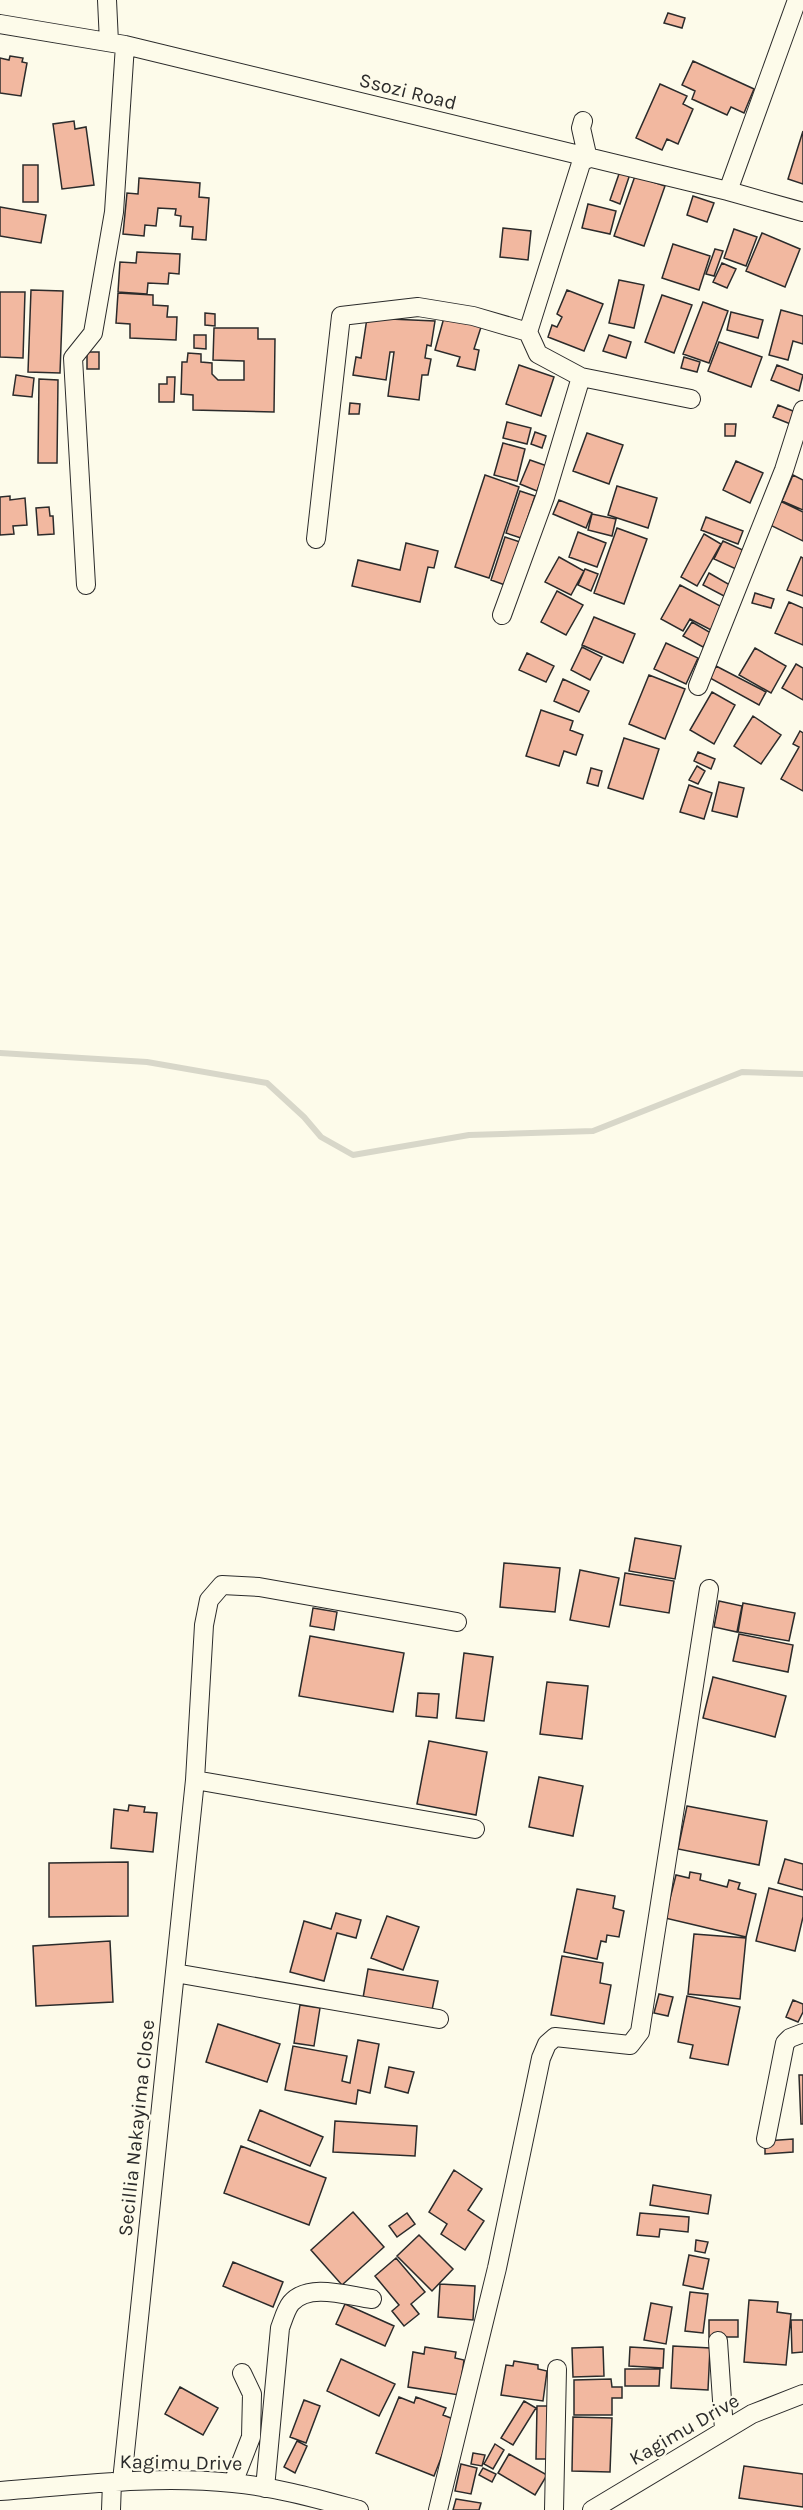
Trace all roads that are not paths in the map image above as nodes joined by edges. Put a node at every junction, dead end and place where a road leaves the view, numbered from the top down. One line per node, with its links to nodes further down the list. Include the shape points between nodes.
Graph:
1 (107, 0): 4 (street)
2 (797, 0): 7 (street)
3 (0, 24): 4 (street, Ssozi Road)
4 (117, 44): 6 (street, Ssozi Road); 14 (street, via 112,223 93,333 73,358)
5 (583, 121): 6 (street)
6 (586, 158): 7 (street, Ssozi Road); 9 (street)
7 (728, 191): 8 (street, Ssozi Road)
8 (803, 212)
9 (528, 332): 10 (street, via 538,354); 13 (street, via 473,316 418,307 341,316)
10 (581, 377): 11 (street); 15 (street, via 545,497)
11 (692, 399)
12 (803, 410): 16 (street, via 784,471)
13 (316, 539)
14 (86, 585)
15 (502, 615)
16 (698, 686)
17 (710, 1589): 37 (street, via 640,2032 630,2045 555,2037 541,2058 497,2268)
18 (457, 1622): 19 (street, Secillia Nakayima Close, via 259,1587 222,1585 209,1600 204,1625)
19 (195, 1780): 20 (street); 21 (street, Secillia Nakayima Close)
20 (475, 1829)
21 (175, 1973): 22 (street); 31 (street, Secillia Nakayima Close)
22 (439, 2019)
23 (803, 2033): 24 (street, via 785,2043)
24 (766, 2139)
25 (372, 2299): 33 (street, via 313,2292 301,2294 290,2304 280,2328)
26 (718, 2341): 30 (street)
27 (557, 2369): 38 (street)
28 (242, 2373): 32 (street, via 252,2394 251,2437)
29 (803, 2394): 30 (street, Kagimu Drive)
30 (724, 2430): 39 (street, Kagimu Drive)
31 (117, 2482): 32 (street, Kagimu Drive); 34 (street, Kagimu Drive); 35 (street, Secillia Nakayima Close)
32 (233, 2483): 33 (street, Kagimu Drive)
33 (265, 2488): 36 (street, Kagimu Drive)
34 (0, 2491)
35 (111, 2510)
36 (359, 2510)
37 (438, 2510)
38 (554, 2510)
39 (592, 2510)

